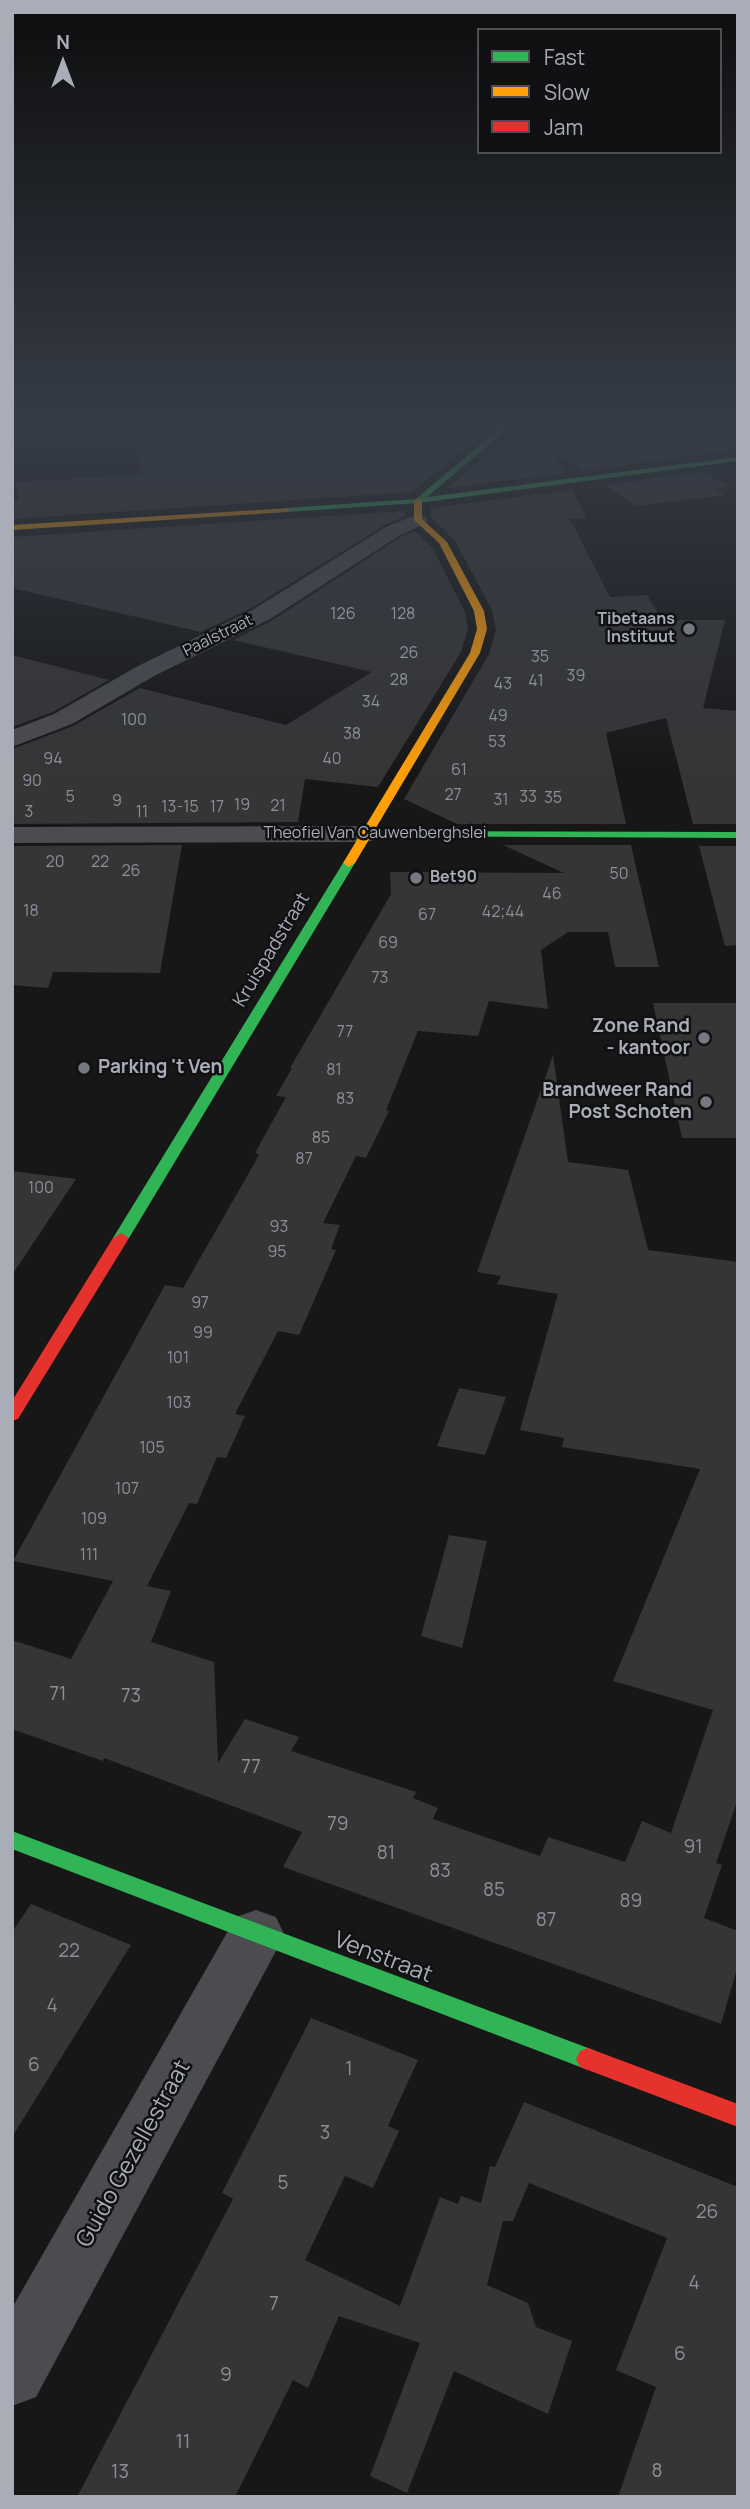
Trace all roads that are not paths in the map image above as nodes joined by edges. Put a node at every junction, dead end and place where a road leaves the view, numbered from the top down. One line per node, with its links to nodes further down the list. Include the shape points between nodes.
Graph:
1 (377, 541): 3 (street, Paalstraat, via 262,614 146,671 63,719)
2 (442, 541): 4 (street, Kruispadstraat, via 479,611 482,629 475,653)
3 (12, 739)
4 (366, 834): 5 (street, Theofiel Van Cauwenberghslei); 6 (street, Theofiel Van Cauwenberghslei); 7 (street, Kruispadstraat)
5 (12, 835)
6 (738, 835)
7 (12, 1415)
8 (12, 1840): 9 (street, Venstraat)
9 (256, 1934): 10 (street, Venstraat); 11 (street, Guido Gezellestraat)
10 (738, 2116)
11 (12, 2373)

